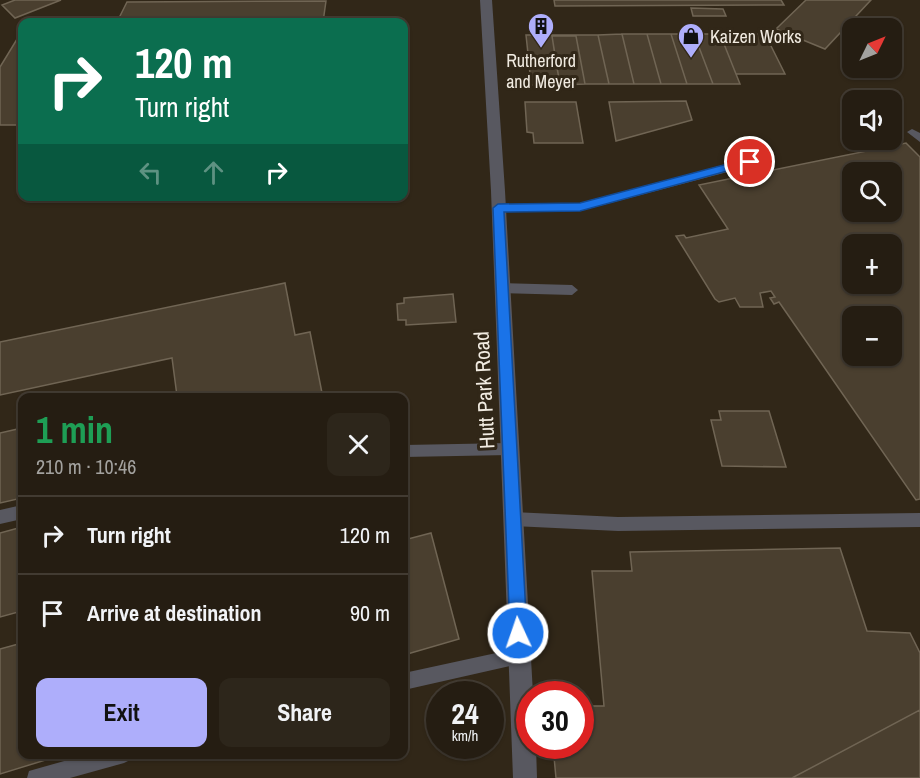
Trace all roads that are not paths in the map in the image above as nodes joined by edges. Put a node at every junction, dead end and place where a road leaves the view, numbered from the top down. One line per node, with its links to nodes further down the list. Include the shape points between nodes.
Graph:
1 (486, 0): 3 (street, Hutt Park Road)
2 (750, 162): 3 (lane, via 580,207)
3 (498, 208): 4 (street, Hutt Park Road)
4 (502, 288): 5 (lane); 6 (street, Hutt Park Road)
5 (572, 290)
6 (510, 449): 7 (lane); 10 (street, Hutt Park Road)
7 (408, 451)
8 (18, 513): 9 (lane)
9 (0, 517)
10 (513, 519): 11 (lane, via 618,524); 12 (street, Hutt Park Road)
11 (920, 520)
12 (519, 656): 13 (lane); 16 (street, Hutt Park Road)
13 (408, 681)
14 (106, 759): 15 (lane)
15 (36, 778)
16 (525, 778)

